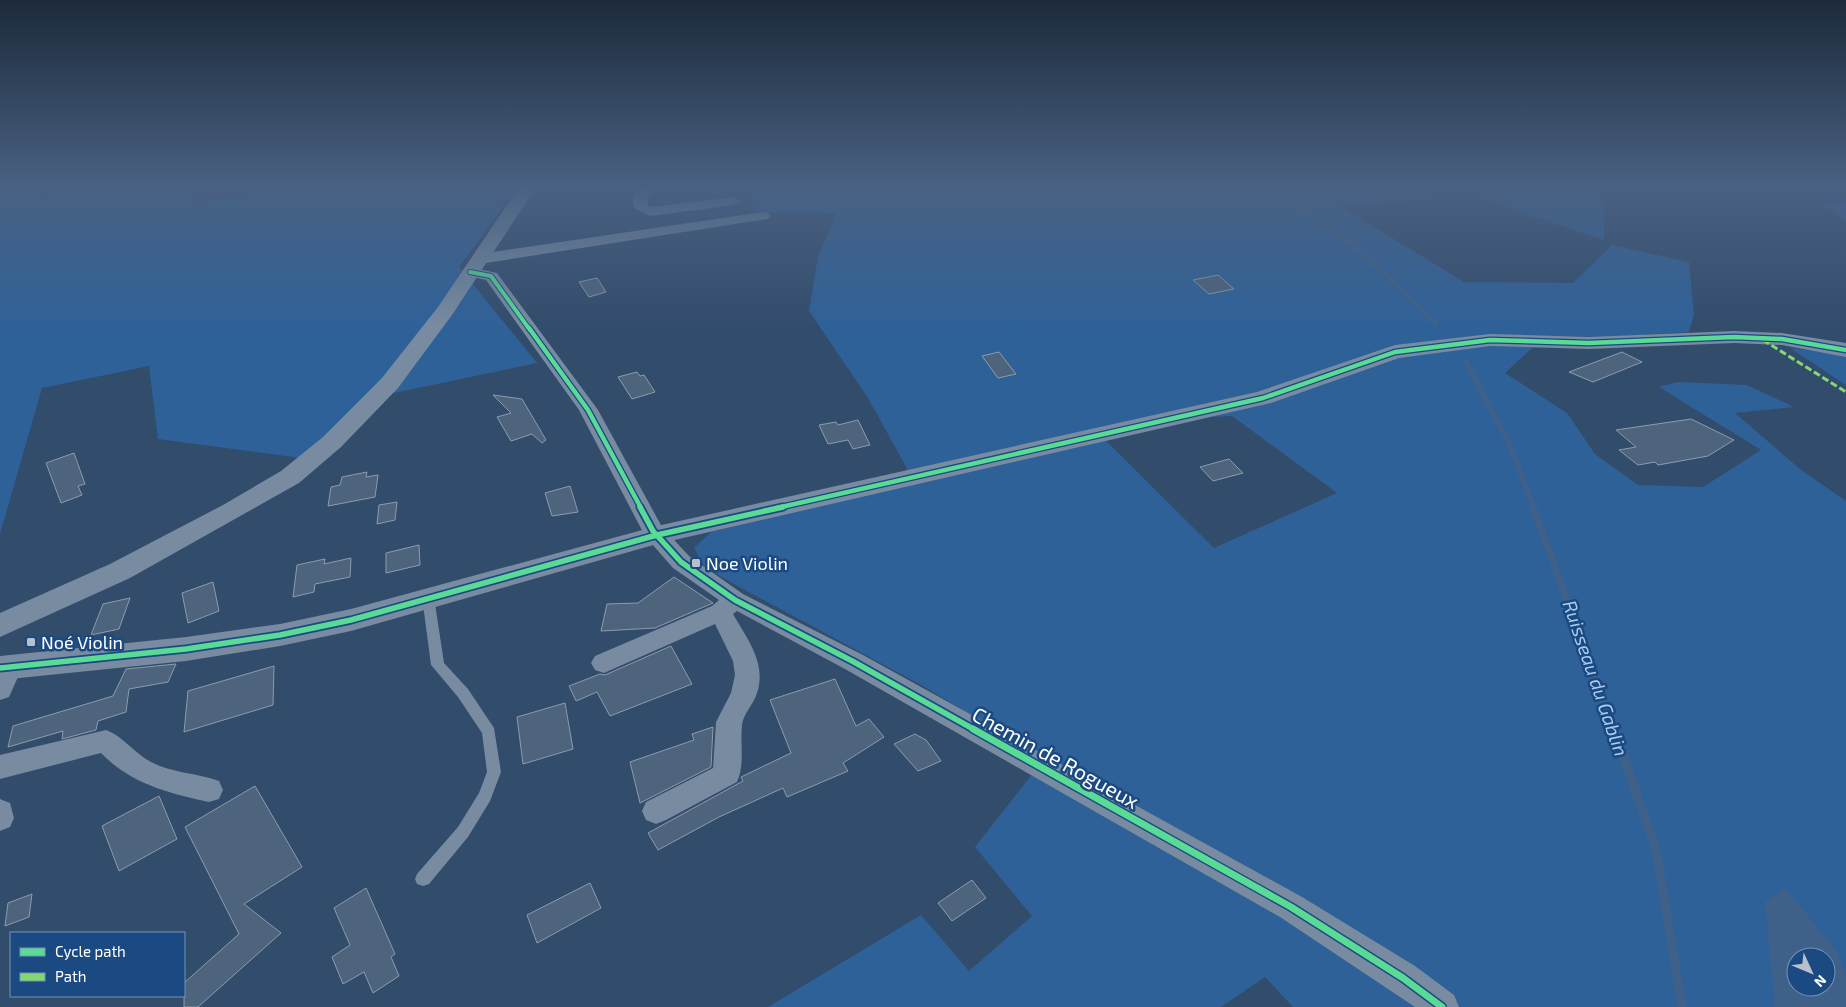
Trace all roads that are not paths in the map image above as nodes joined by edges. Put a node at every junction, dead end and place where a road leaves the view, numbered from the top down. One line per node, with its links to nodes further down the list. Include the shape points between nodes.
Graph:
1 (497, 233): 3 (street)
2 (665, 233): 3 (street)
3 (475, 266): 5 (street, Chemin de Rogueux, via 491,276 588,410); 8 (street, via 390,382 332,442 290,477 120,571)
4 (1846, 350): 5 (street, via 1782,340 1734,337 1588,343 1490,340 1395,352 1263,398)
5 (657, 535): 6 (street); 7 (street, Chemin de Rogueux)
6 (428, 597): 10 (street, via 351,620 280,636); 16 (lane, via 438,664 464,693 489,732 494,772 485,796 463,832)
7 (727, 606): 9 (street); 13 (street, via 748,675 744,694 729,722 727,774); 17 (street, Chemin de Rogueux, via 854,662 1292,907)
8 (0, 626)
9 (604, 663)
10 (2, 672)
11 (0, 767): 12 (street, via 106,741 122,758 152,777)
12 (209, 790)
13 (656, 811)
14 (0, 812): 15 (street)
15 (0, 818)
16 (423, 879)
17 (1442, 1007)

